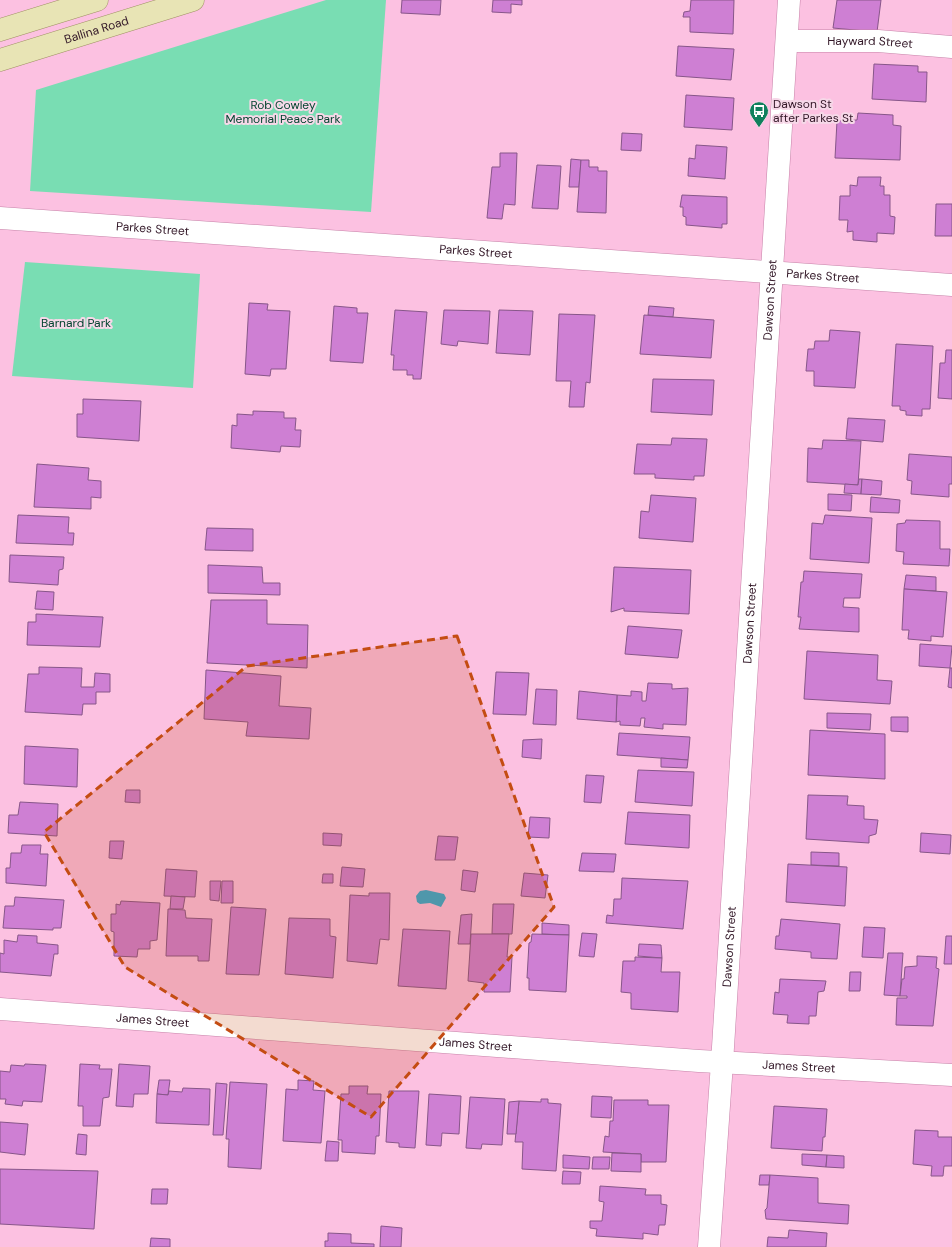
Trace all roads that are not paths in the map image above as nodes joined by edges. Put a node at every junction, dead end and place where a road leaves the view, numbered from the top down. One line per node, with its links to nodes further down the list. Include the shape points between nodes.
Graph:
1 (97, 0): 4 (main road)
2 (193, 0): 7 (main road, Ballina Road)
3 (788, 0): 5 (street, Dawson Street)
4 (0, 30)
5 (787, 41): 6 (street, Hayward Street, via 878,41); 9 (street, Dawson Street)
6 (952, 47)
7 (0, 60)
8 (0, 218): 9 (street, Parkes Street)
9 (772, 272): 10 (street, Parkes Street); 12 (street, Dawson Street)
10 (952, 285)
11 (0, 1009): 12 (street, James Street)
12 (722, 1063): 13 (street, James Street); 14 (street, Dawson Street)
13 (952, 1075)
14 (709, 1247)

